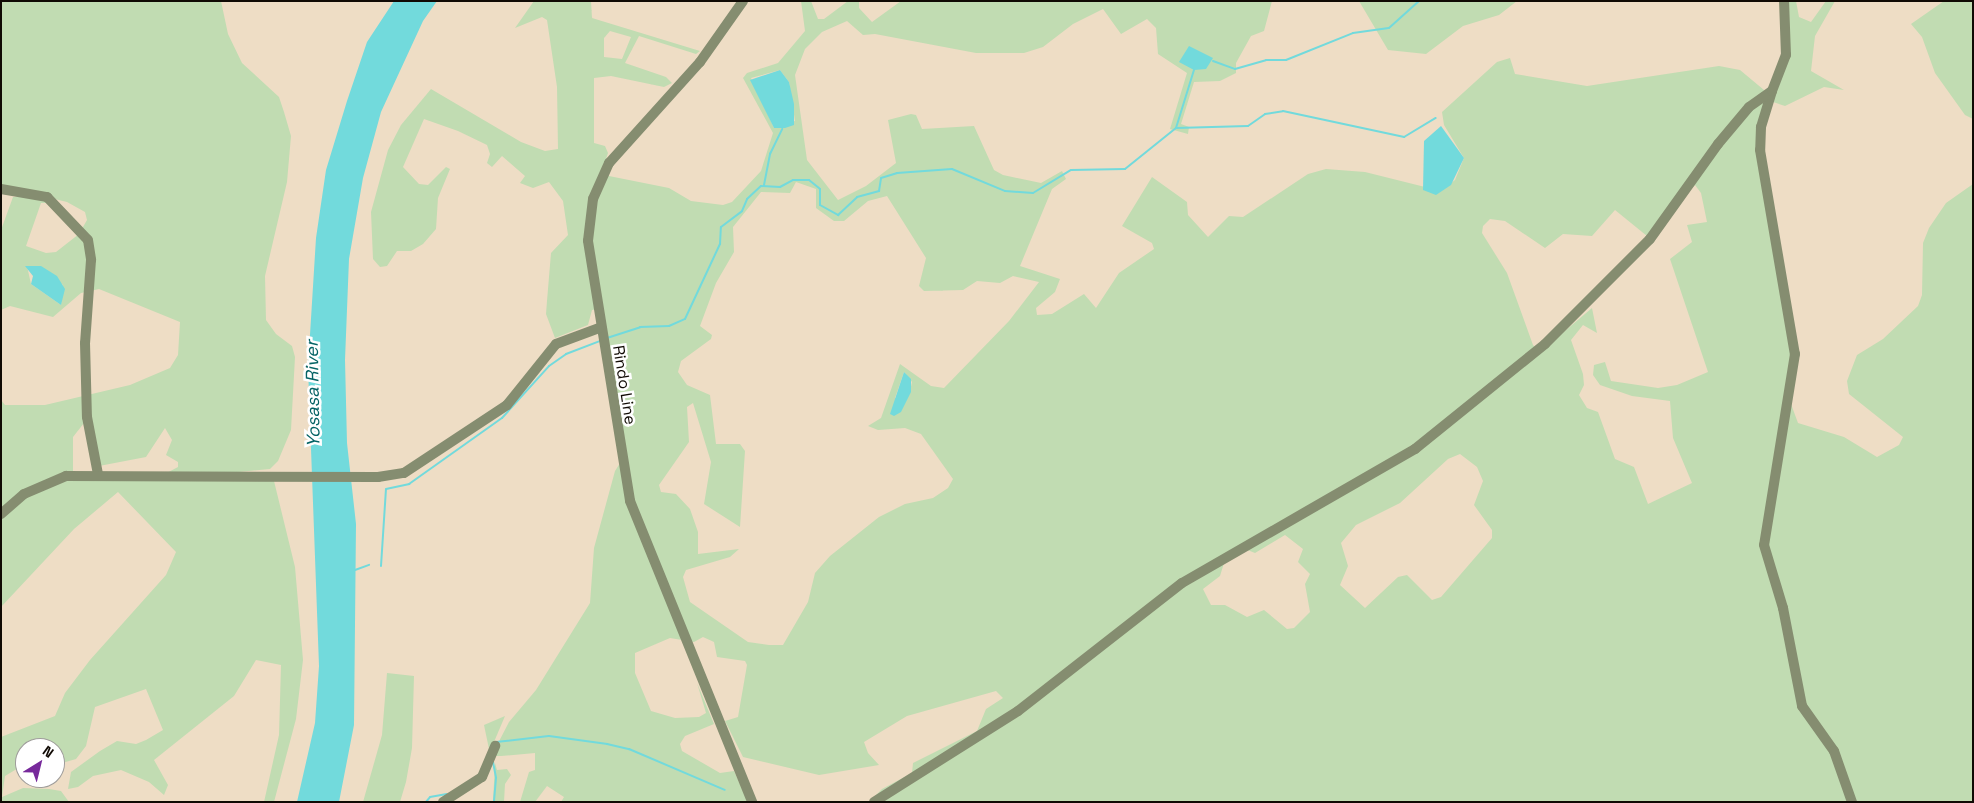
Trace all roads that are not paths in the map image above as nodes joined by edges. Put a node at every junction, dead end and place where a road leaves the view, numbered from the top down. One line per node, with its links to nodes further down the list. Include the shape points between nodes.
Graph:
1 (743, 1): 5 (street, Rindo Line, via 714,45 622,146 601,179 588,219)
2 (1784, 1): 3 (street, via 1786,55)
3 (1772, 91): 11 (street, via 1749,107 1718,144 1650,239 1574,318 1492,389 1388,467 1182,583 1011,716); 12 (street, via 1761,127 1760,150 1795,354 1764,545 1783,608 1802,706 1834,751)
4 (1, 189): 6 (street, via 48,197 88,240 91,260 85,343 87,417)
5 (599, 328): 6 (street, via 556,344 507,405 404,474 378,477); 10 (street, Rindo Line, via 621,465 633,509)
6 (98, 474): 7 (street, via 48,480 24,494)
7 (1, 514)
8 (495, 746): 9 (street, via 482,776)
9 (443, 802)
10 (752, 802)
11 (874, 802)
12 (1852, 802)

